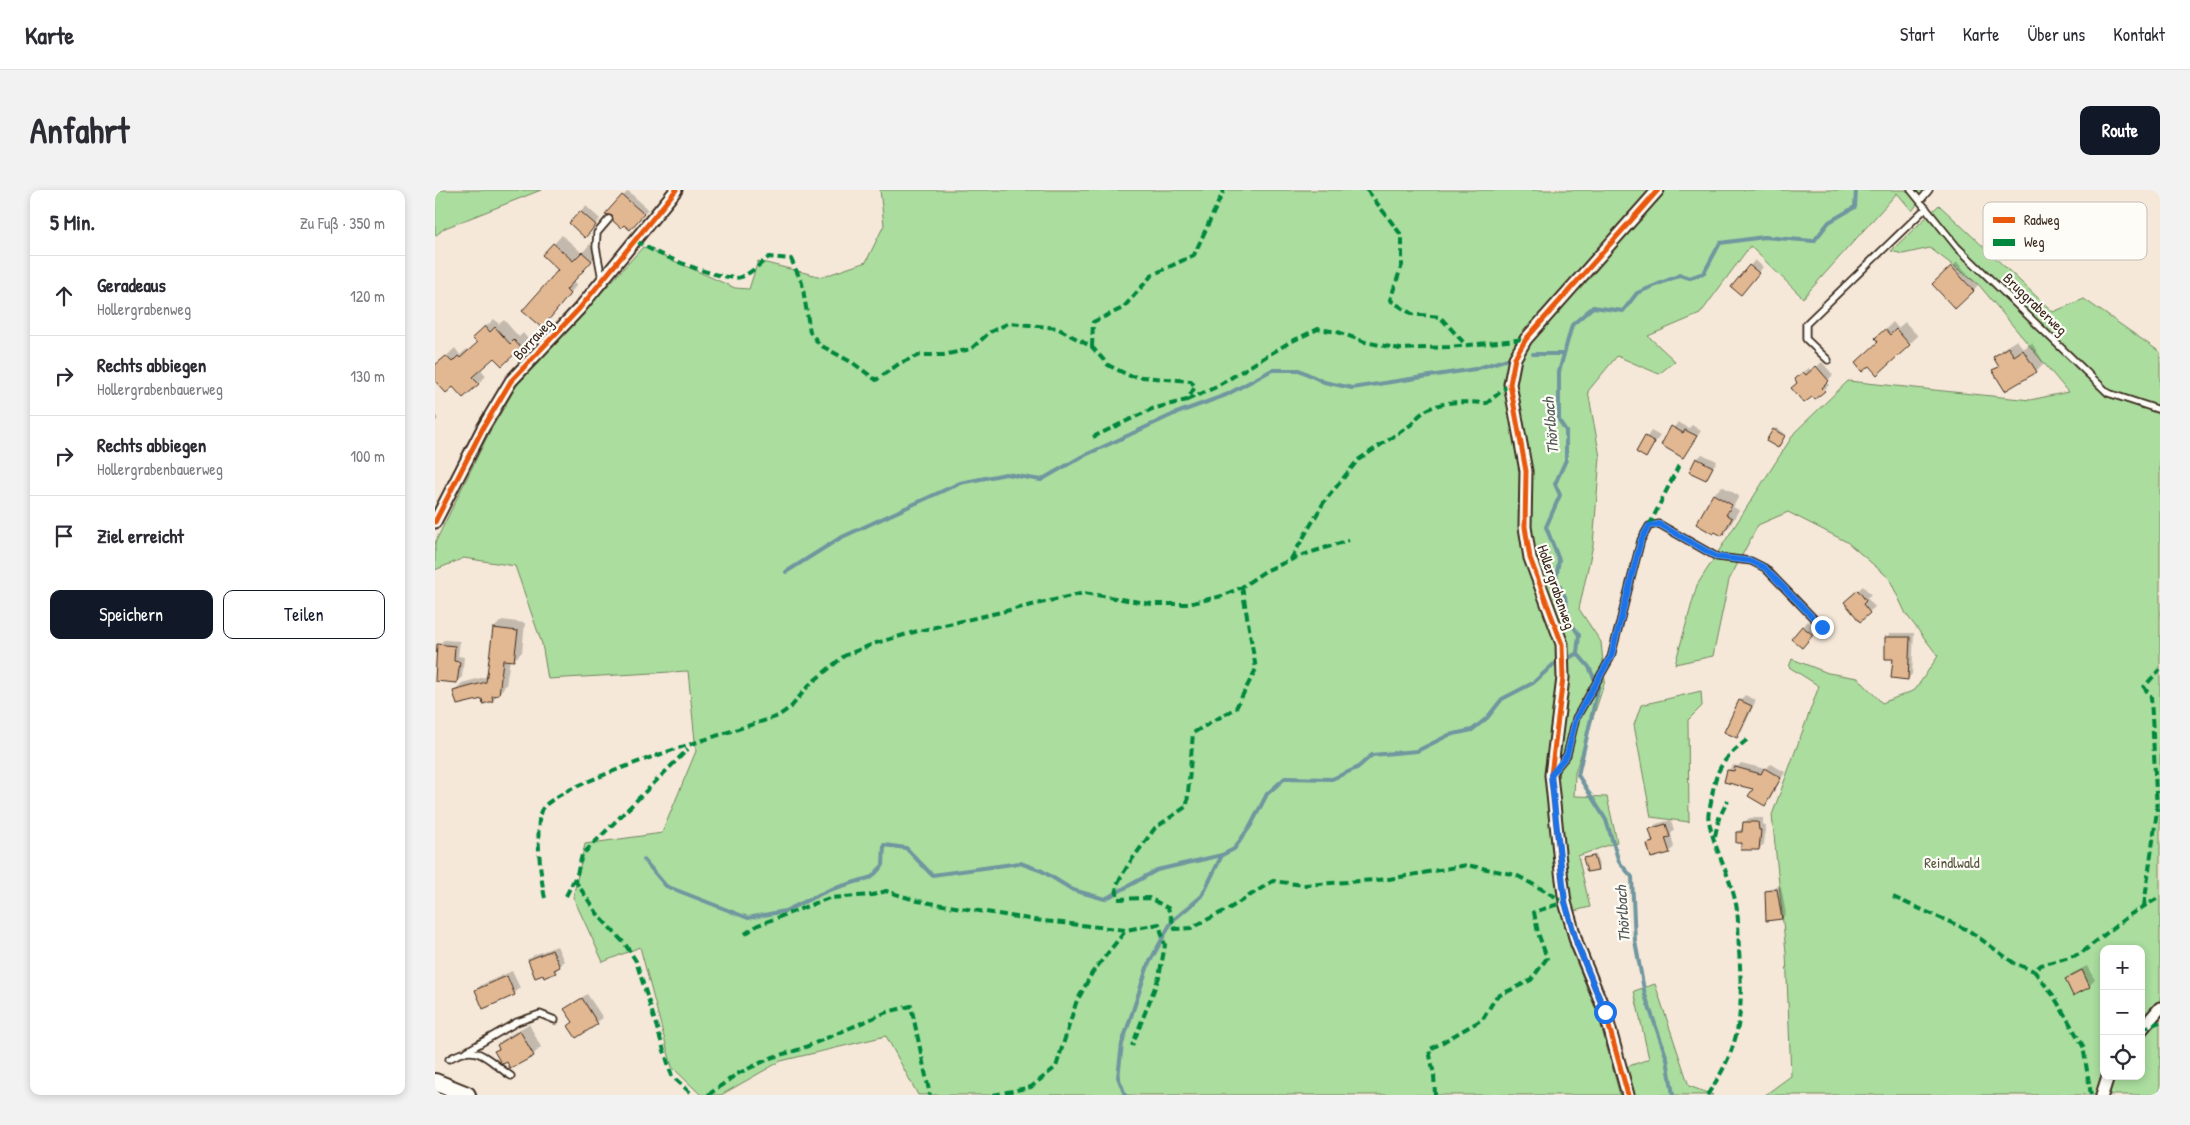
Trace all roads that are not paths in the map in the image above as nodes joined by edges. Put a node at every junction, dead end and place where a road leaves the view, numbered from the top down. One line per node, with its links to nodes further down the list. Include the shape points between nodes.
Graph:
1 (676, 190): 8 (street, Borraweg)
2 (1659, 190): 13 (street, Hollergrabenweg, via 1526,338 1515,358 1511,384 1526,471 1525,527 1530,558 1562,644 1563,678)
3 (1911, 190): 5 (lane, Bruggraberweg)
4 (1929, 190): 5 (lane)
5 (1920, 201): 6 (lane, Bruggraberweg)
6 (1926, 208): 9 (lane, via 1806,324 1806,339); 10 (lane, Bruggraberweg, via 1957,247 2108,392)
7 (609, 218): 8 (lane, via 597,233 596,247)
8 (603, 281): 11 (street, Borraweg, via 511,381)
9 (1828, 360)
10 (2160, 410)
11 (435, 522)
12 (1822, 627): 13 (lane, via 1765,568 1751,561 1717,557 1659,524 1649,526 1641,540 1611,657 1576,718 1567,755)
13 (1551, 775): 23 (street, Hollergrabenweg, via 1565,902 1577,944 1605,1012)
14 (2160, 1008): 16 (street)
15 (555, 1020): 17 (lane, via 540,1014 517,1022)
16 (2145, 1025)
17 (467, 1051): 18 (lane); 19 (lane, via 485,1055)
18 (449, 1059)
19 (511, 1076)
20 (2107, 1080): 24 (street)
21 (435, 1082): 22 (main road)
22 (467, 1095)
23 (1628, 1095)
24 (2102, 1095)

